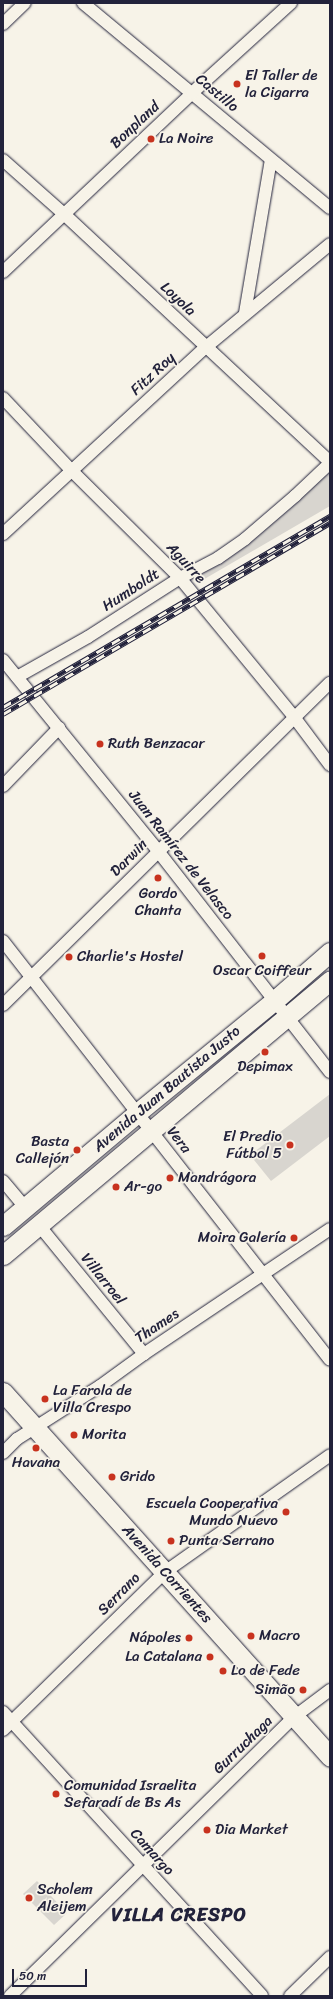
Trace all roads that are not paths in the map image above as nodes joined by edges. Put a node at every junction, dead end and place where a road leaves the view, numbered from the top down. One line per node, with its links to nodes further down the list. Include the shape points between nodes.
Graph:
1 (25, 3): 4 (street)
2 (84, 3): 5 (street, Castillo)
3 (291, 3): 5 (street, Bonpland)
4 (3, 24)
5 (192, 93): 7 (street, Castillo); 9 (street, Bonpland)
6 (3, 160): 9 (street, Loyola)
7 (271, 160): 8 (street, Castillo); 12 (street)
8 (330, 208)
9 (64, 214): 11 (street, Bonpland); 13 (street, Loyola)
10 (330, 244): 12 (street, Fitz Roy)
11 (3, 272)
12 (245, 314): 13 (street, Fitz Roy)
13 (206, 347): 15 (street, Loyola); 16 (street, Fitz Roy)
14 (3, 398): 16 (street, Aguirre)
15 (330, 463): 18 (street, Humboldt, via 244,539 218,558)
16 (72, 471): 17 (street, Fitz Roy); 18 (street, Aguirre)
17 (3, 534)
18 (180, 578): 20 (street, Humboldt, via 88,637); 22 (street, Aguirre)
19 (3, 660): 20 (street, Juan Ramírez de Velasco)
20 (17, 678): 23 (street, Juan Ramírez de Velasco)
21 (330, 683): 22 (street, Darwin)
22 (294, 718): 24 (street, Aguirre); 26 (street, Darwin)
23 (59, 728): 25 (street); 26 (street, Juan Ramírez de Velasco)
24 (330, 765)
25 (3, 786)
26 (158, 851): 29 (street, Darwin); 31 (street, Juan Ramírez de Velasco)
27 (3, 941): 29 (street, Vera)
28 (330, 952): 31 (main road, Avenida Juan Bautista Justo)
29 (31, 977): 32 (street, Darwin); 35 (street, Vera)
30 (330, 981): 33 (main road, Avenida Juan Bautista Justo)
31 (275, 1000): 33 (street, Juan Ramírez de Velasco); 35 (main road, Avenida Juan Bautista Justo)
32 (3, 1005)
33 (288, 1016): 34 (street, Juan Ramírez de Velasco); 36 (main road, Avenida Juan Bautista Justo)
34 (330, 1072)
35 (137, 1113): 36 (street, Vera); 38 (main road, Avenida Juan Bautista Justo)
36 (150, 1130): 39 (main road, Avenida Juan Bautista Justo); 43 (street, Vera)
37 (3, 1181): 38 (street)
38 (26, 1208): 40 (main road, Avenida Juan Bautista Justo)
39 (38, 1224): 42 (main road, Avenida Juan Bautista Justo); 44 (street, Villarroel)
40 (3, 1226)
41 (330, 1229): 43 (street, Thames)
42 (3, 1255)
43 (264, 1274): 44 (street, Thames); 45 (street, Vera)
44 (144, 1354): 47 (street, Thames, via 100,1386)
45 (330, 1360)
46 (3, 1392): 47 (main road, Avenida Corrientes)
47 (35, 1427): 48 (street, Thames, via 17,1439); 50 (main road, Avenida Corrientes)
48 (3, 1453)
49 (330, 1455): 50 (street, Serrano)
50 (165, 1572): 53 (main road, Avenida Corrientes); 54 (street, Serrano)
51 (330, 1690): 53 (street, Gurruchaga)
52 (3, 1712): 54 (street, Camargo)
53 (294, 1717): 55 (main road, Avenida Corrientes); 56 (street, Gurruchaga)
54 (7, 1726): 56 (street, Camargo)
55 (330, 1757)
56 (142, 1865): 58 (street, Gurruchaga); 59 (street, Camargo)
57 (330, 1957): 60 (street)
58 (10, 1996)
59 (262, 1996)
60 (290, 1996)

